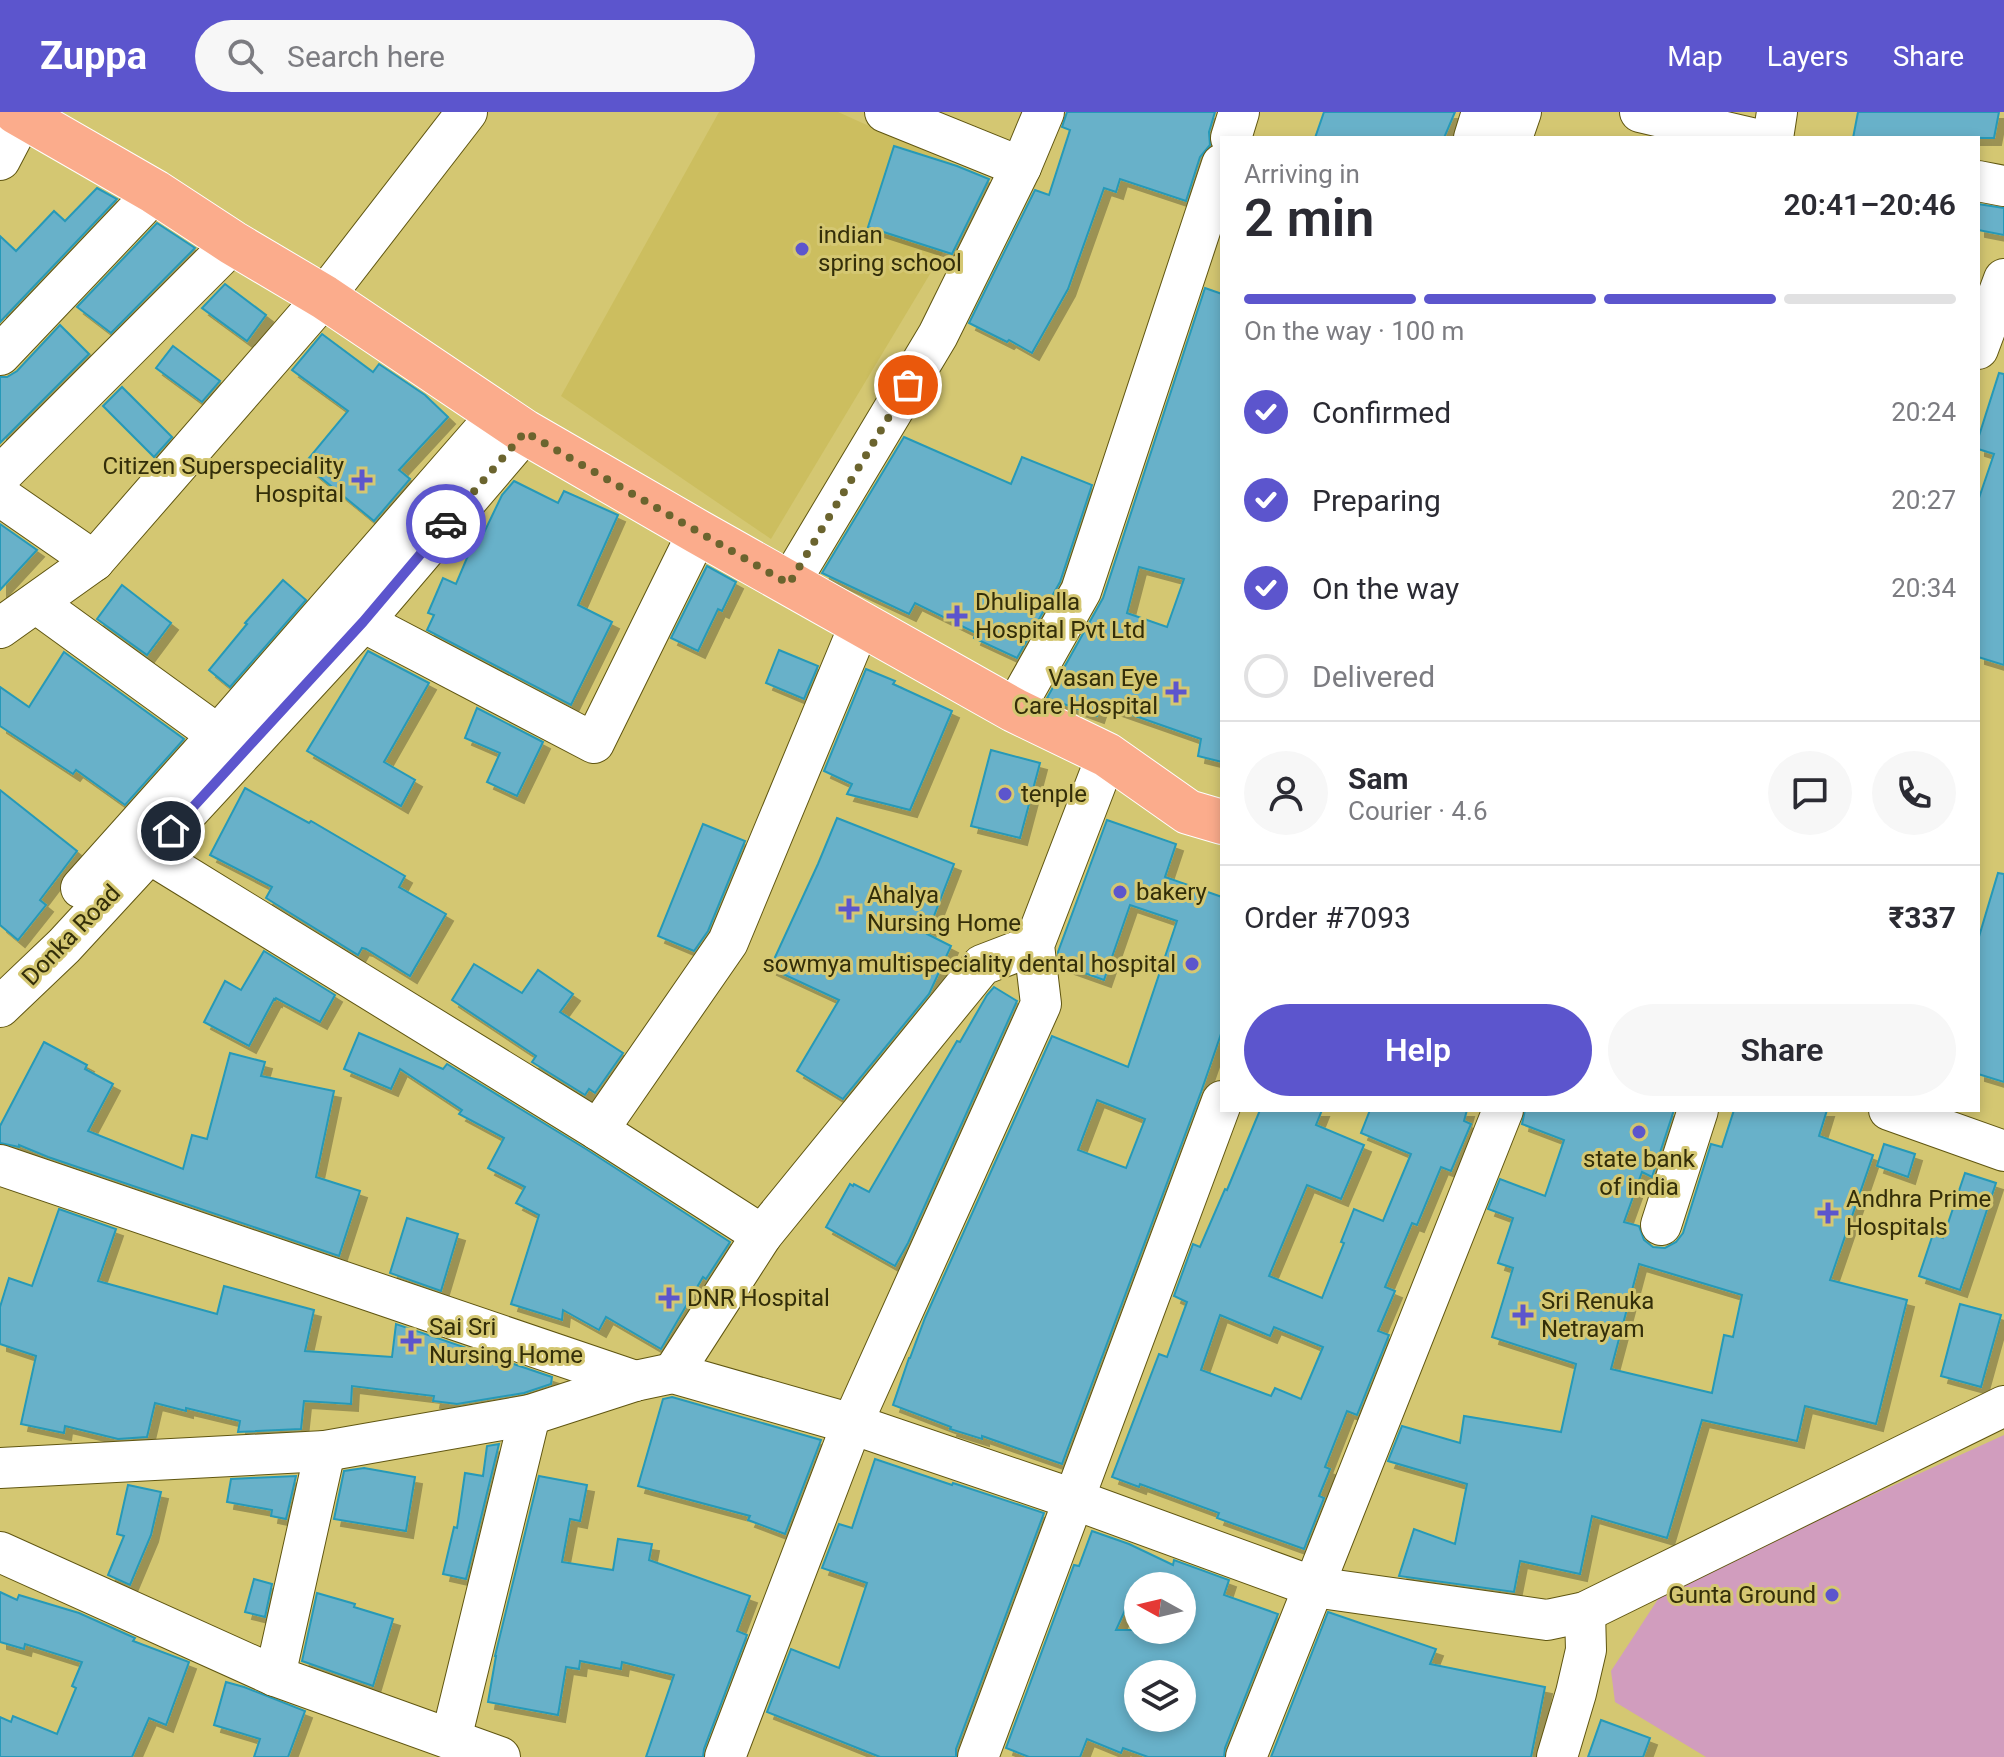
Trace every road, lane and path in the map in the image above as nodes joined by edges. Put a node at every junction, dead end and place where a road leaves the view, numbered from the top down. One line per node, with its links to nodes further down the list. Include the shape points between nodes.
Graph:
1 (467, 112): 23 (street)
2 (885, 112): 16 (street)
3 (1044, 112): 16 (street)
4 (1239, 112): 10 (street)
5 (1482, 112): 11 (street)
6 (1521, 112): 12 (street)
7 (1640, 112): 13 (street)
8 (1777, 112): 14 (street)
9 (20, 114): 15 (street); 20 (main road)
10 (1232, 136)
11 (1475, 136)
12 (1513, 136)
13 (1742, 136)
14 (1773, 136)
15 (0, 160)
16 (1021, 167): 31 (street, via 938,335)
17 (1220, 170): 36 (street, via 1081,591)
18 (1980, 181): 19 (street)
19 (2004, 186)
20 (155, 192): 21 (main road); 25 (street)
21 (233, 243): 23 (main road); 27 (street)
22 (2004, 279): 24 (street)
23 (324, 297): 26 (main road); 30 (street)
24 (1980, 344)
25 (0, 355)
26 (511, 423): 29 (main road); 33 (street, Donka Road); 37 (street, Donka Road)
27 (0, 476)
28 (0, 496): 30 (street)
29 (698, 532): 31 (main road); 33 (street, via 594,743)
30 (94, 561): 32 (street)
31 (789, 584): 34 (main road)
32 (36, 603): 35 (street); 37 (street)
33 (363, 622): 40 (street, Donka Road)
34 (860, 624): 36 (main road); 50 (street, via 728,942)
35 (0, 628)
36 (1014, 710): 38 (main road)
37 (218, 735): 42 (street, Donka Road)
38 (1107, 755): 39 (main road, via 1188,812); 41 (street)
39 (1220, 821)
40 (150, 854): 43 (street, Donka Road); 50 (street)
41 (1034, 945): 54 (street, via 982,965); 58 (street, via 1041,1004)
42 (0, 972)
43 (0, 1007)
44 (1220, 1106): 61 (street)
45 (1502, 1112): 63 (street)
46 (1697, 1112): 53 (street)
47 (1895, 1112): 51 (street)
48 (1978, 1112): 49 (street)
49 (2004, 1121)
50 (598, 1130): 54 (street)
51 (2004, 1151)
52 (0, 1165): 55 (street)
53 (1661, 1225)
54 (762, 1235): 55 (street)
55 (654, 1377): 57 (street); 58 (street)
56 (2004, 1406): 64 (street)
57 (530, 1415): 59 (street); 66 (street)
58 (852, 1424): 61 (street); 68 (street)
59 (325, 1451): 60 (street); 65 (street)
60 (0, 1468)
61 (1073, 1499): 63 (street); 69 (street)
62 (0, 1552): 65 (street)
63 (1314, 1587): 64 (street, via 1547,1620); 70 (street)
64 (1585, 1612): 71 (street, via 1586,1650)
65 (275, 1676): 66 (street)
66 (451, 1739): 67 (street)
67 (500, 1757)
68 (725, 1757)
69 (978, 1757)
70 (1246, 1757)
71 (1557, 1757)

